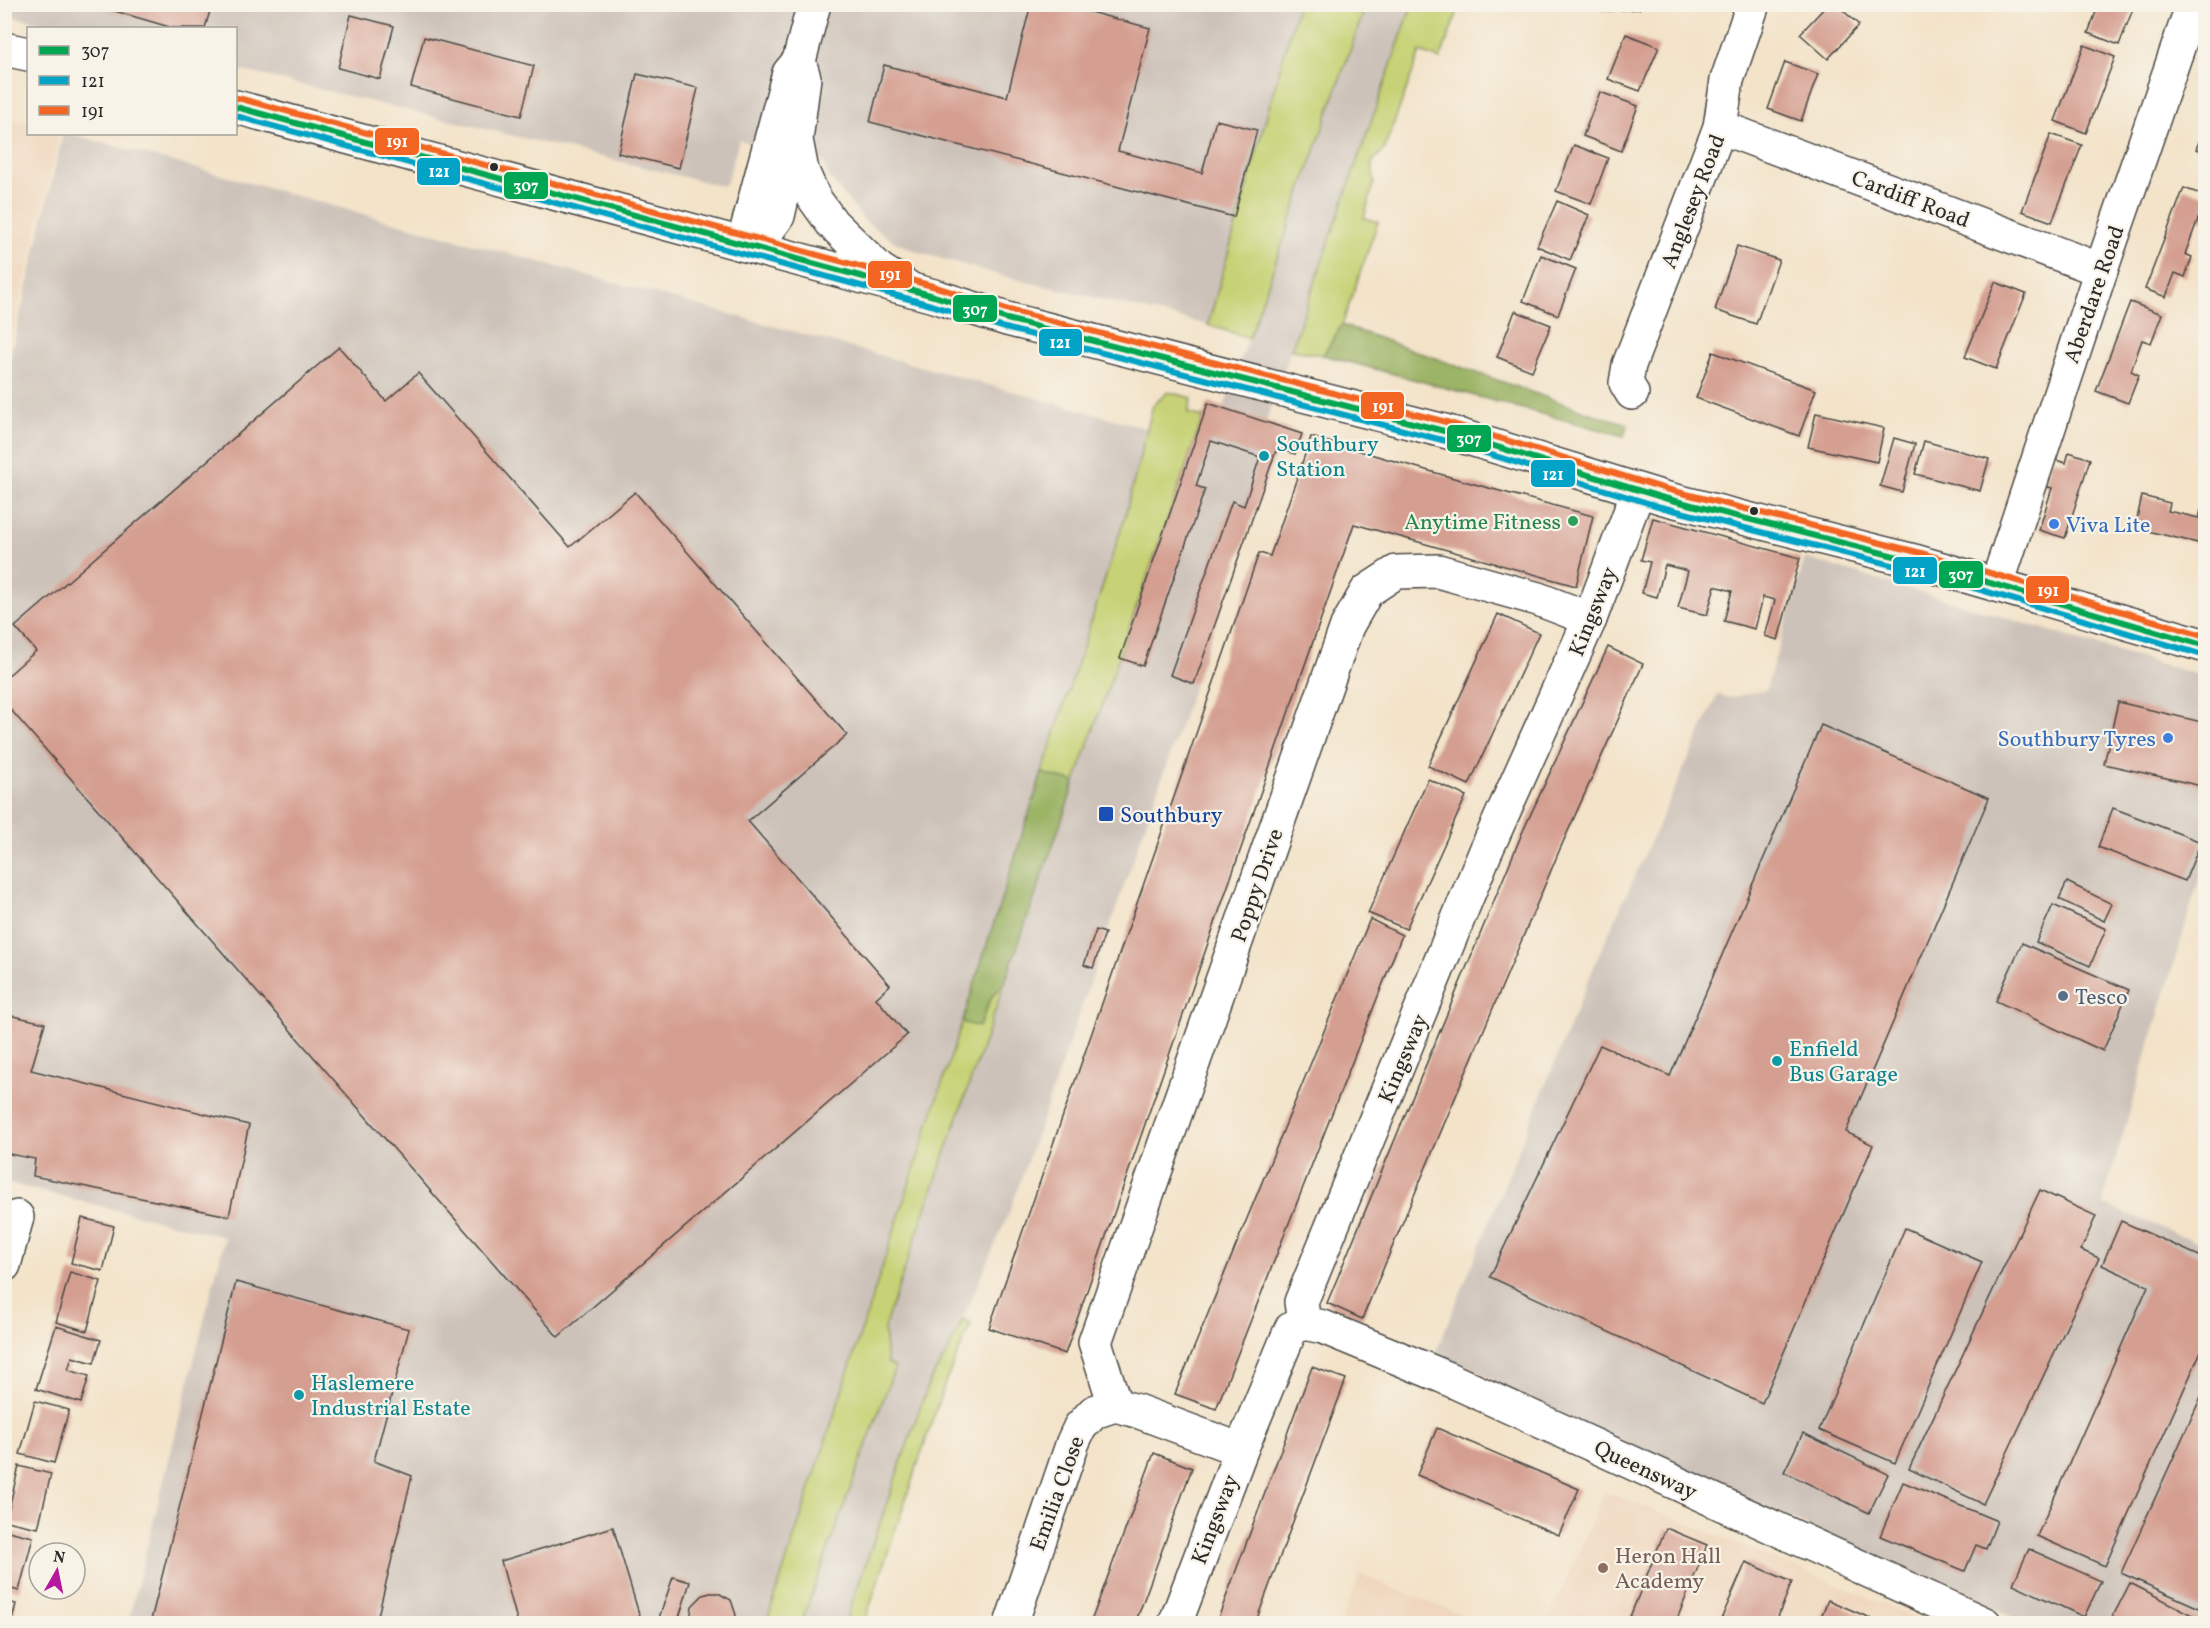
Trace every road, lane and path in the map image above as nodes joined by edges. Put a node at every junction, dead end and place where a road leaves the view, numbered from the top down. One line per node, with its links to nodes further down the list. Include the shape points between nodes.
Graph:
1 (814, 4): 6 (street)
2 (1753, 4): 8 (street, Anglesey Road, via 1727,80)
3 (2193, 4): 11 (street, Aberdare Road)
4 (4, 49): 5 (street)
5 (27, 54)
6 (799, 61): 9 (street, via 804,78); 10 (street, via 789,74)
7 (237, 107): 10 (street)
8 (1720, 127): 11 (street, Cardiff Road); 13 (street, Anglesey Road, via 1629,365 1626,383)
9 (796, 140): 10 (street, via 778,216 767,231); 12 (street, via 802,171 814,198 832,223 880,270)
10 (742, 244): 12 (street)
11 (2101, 270): 15 (street, Aberdare Road)
12 (916, 292): 14 (street, via 1448,432)
13 (1632, 393)
14 (1638, 491): 15 (street); 16 (street, Kingsway)
15 (1997, 584): 17 (street)
16 (1590, 619): 20 (street, Kingsway, via 1485,853 1352,1177 1302,1302); 21 (street, Poppy Drive, via 1538,599 1438,571 1396,572 1367,591 1347,626 1095,1342)
17 (2205, 646)
18 (17, 1217): 19 (street)
19 (4, 1265)
20 (1304, 1323): 22 (street, Kingsway, via 1291,1329); 25 (street, Queensway, via 1323,1327 1442,1376)
21 (1115, 1405): 22 (street); 23 (street, Emilia Close, via 1094,1412 1080,1428)
22 (1241, 1450): 24 (street, Kingsway)
23 (1011, 1623)
24 (1175, 1623)
25 (1985, 1623)

